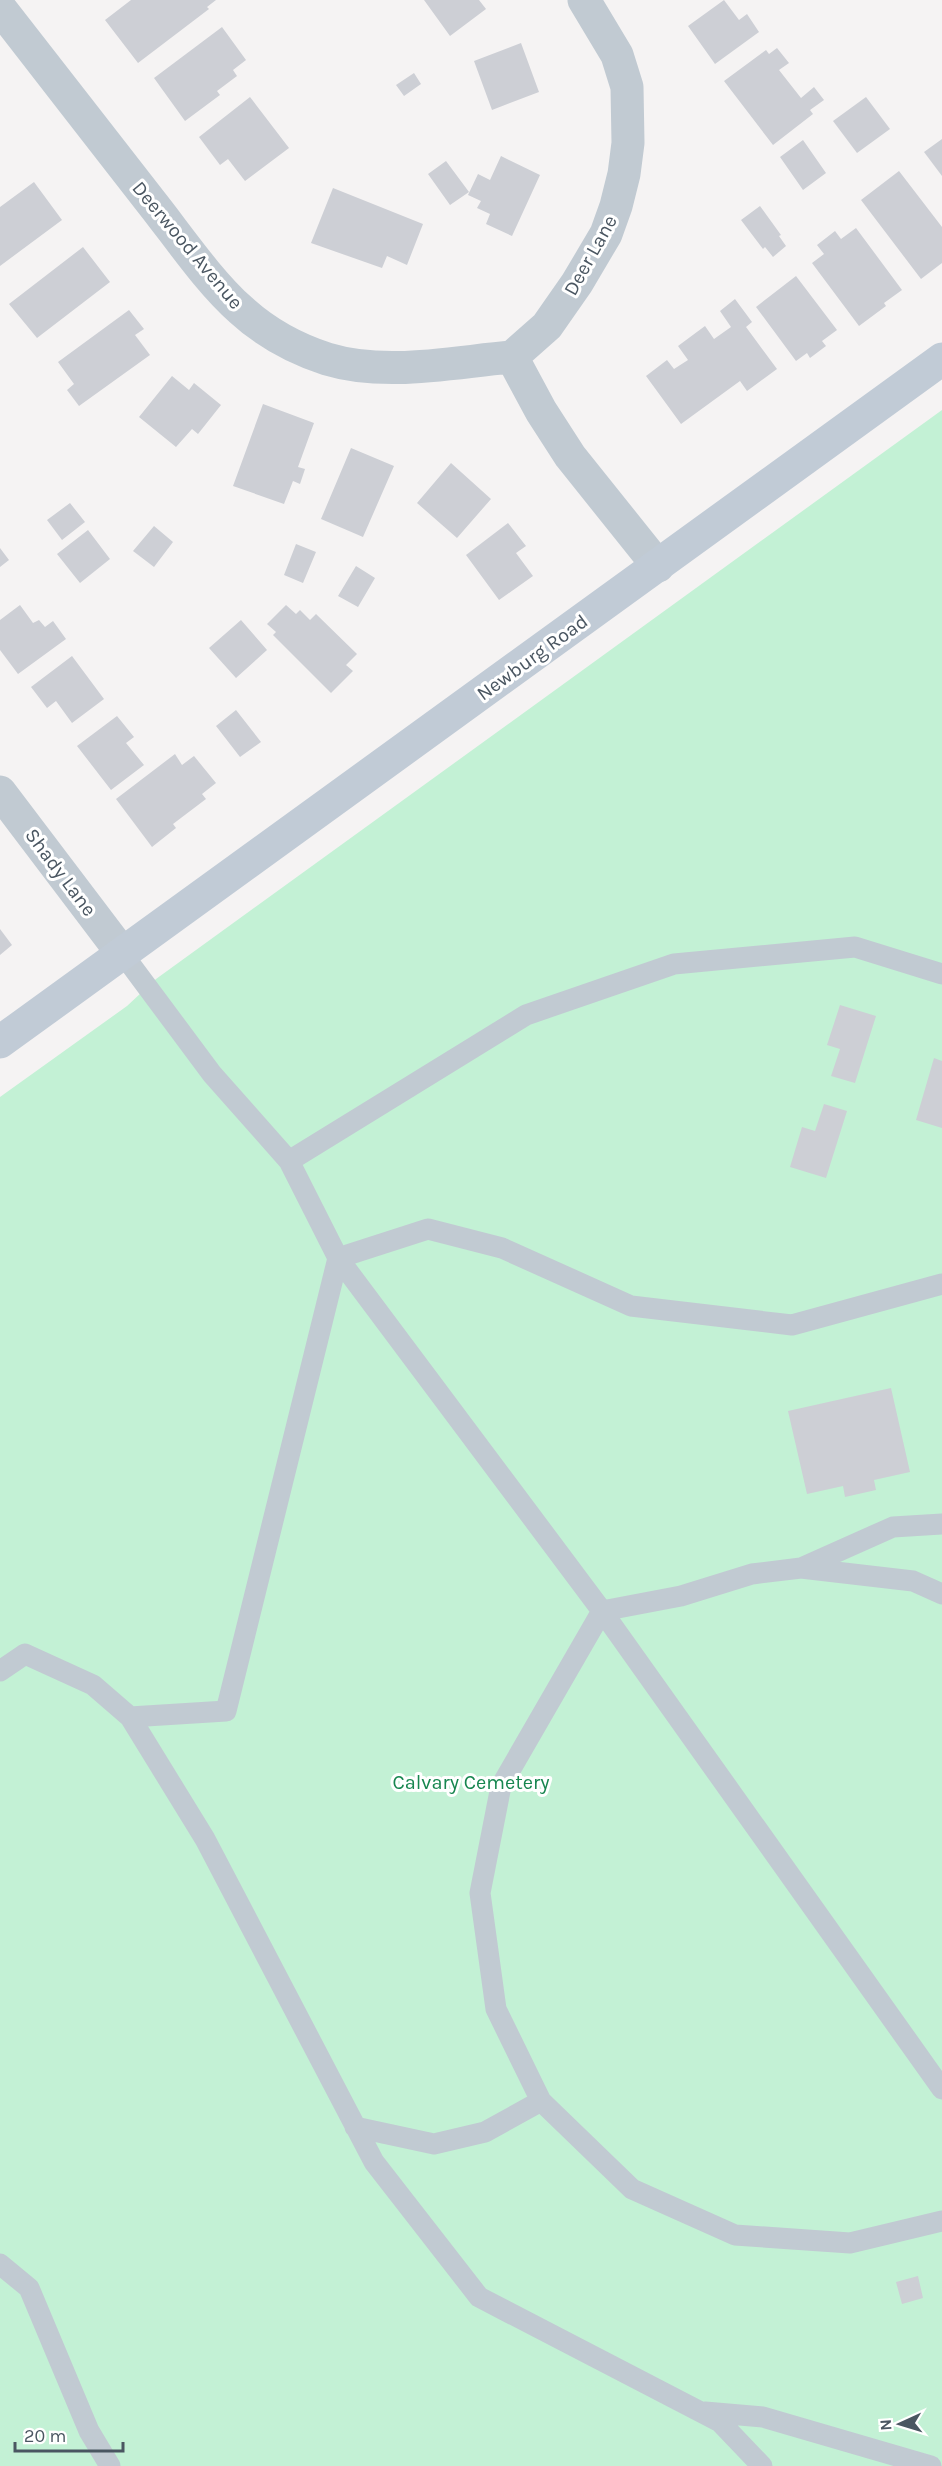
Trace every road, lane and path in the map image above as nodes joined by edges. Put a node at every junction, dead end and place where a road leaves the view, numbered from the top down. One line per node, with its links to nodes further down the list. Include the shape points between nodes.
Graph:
1 (584, 0): 3 (street, Deer Lane, via 617,55 627,87 624,174 606,234 577,283 548,326)
2 (0, 8): 3 (street, Deerwood Avenue, via 195,258 240,309 267,331 328,359 361,366 392,368)
3 (512, 357): 5 (street, via 570,456)
4 (942, 360): 5 (main road, Newburg Road)
5 (658, 566): 7 (main road, Newburg Road)
6 (0, 792): 7 (street, Shady Lane)
7 (122, 953): 9 (main road, Newburg Road); 10 (lane, via 213,1074)
8 (942, 974): 10 (lane, via 855,946 674,964 526,1015)
9 (0, 1042)
10 (289, 1161): 11 (lane)
11 (338, 1258): 12 (lane, via 428,1229 502,1248 631,1306 792,1325); 16 (lane); 18 (lane, via 226,1711)
12 (942, 1284)
13 (942, 1524): 14 (lane, via 893,1527)
14 (801, 1568): 15 (lane, via 913,1581); 16 (lane, via 752,1574 681,1596)
15 (942, 1594)
16 (602, 1611): 19 (lane); 20 (lane, via 501,1786 480,1893 496,2009)
17 (0, 1671): 18 (lane, via 25,1654 93,1684)
18 (130, 1717): 21 (lane, via 205,1839)
19 (942, 2090)
20 (542, 2101): 21 (lane, via 485,2132 434,2144); 22 (lane, via 632,2189 735,2235 850,2243)
21 (355, 2127): 24 (lane, via 374,2162 479,2297)
22 (942, 2221)
23 (0, 2264): 25 (lane, via 29,2288 89,2431)
24 (699, 2411): 26 (lane, via 720,2422); 27 (lane, via 763,2416)
25 (110, 2466)
26 (762, 2466)
27 (931, 2466)

